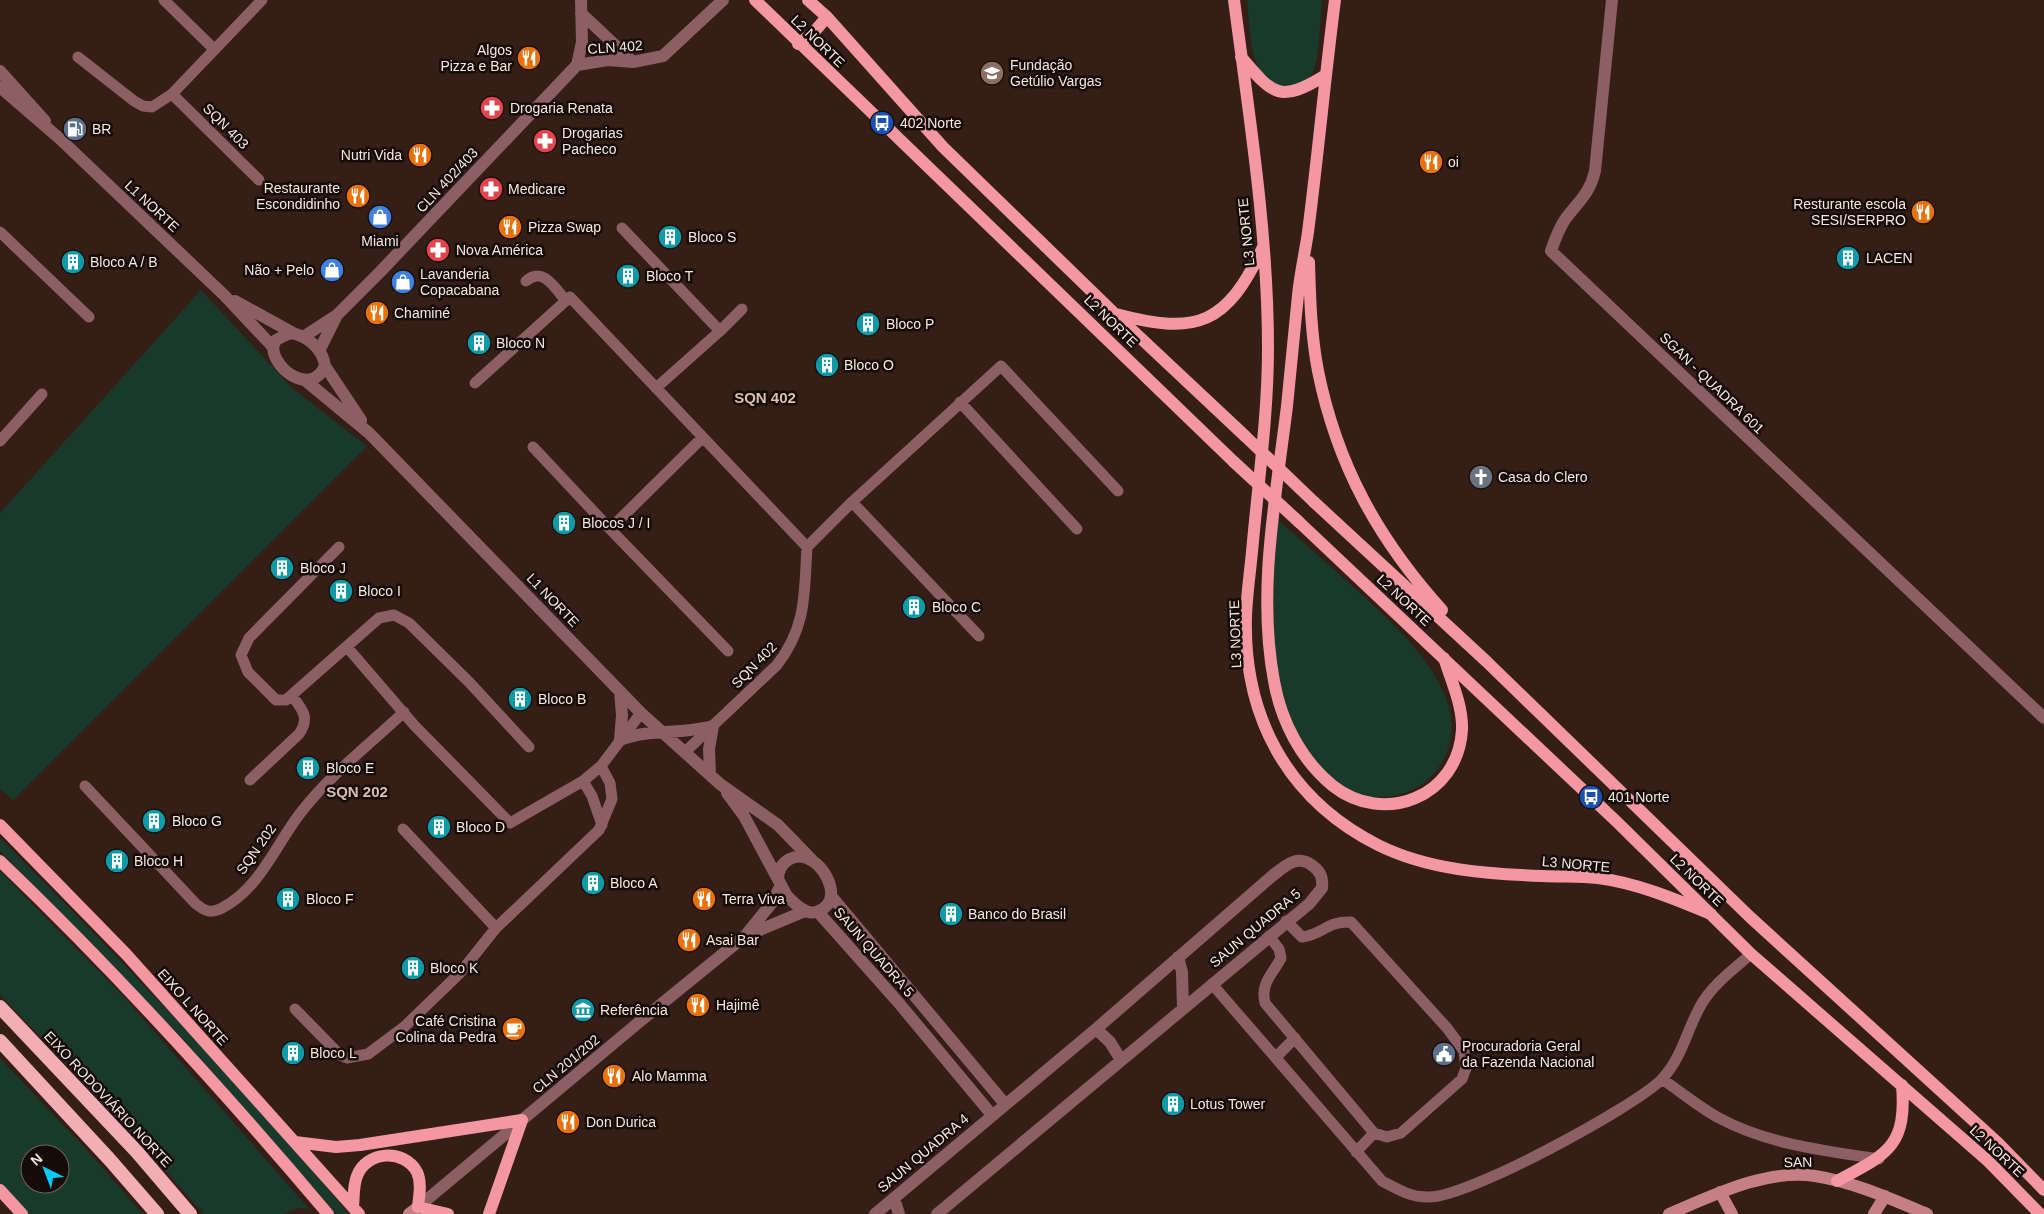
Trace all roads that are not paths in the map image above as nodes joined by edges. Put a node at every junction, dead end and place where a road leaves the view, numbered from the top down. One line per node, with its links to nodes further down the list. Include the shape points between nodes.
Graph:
1 (164, 0): 12 (street)
2 (262, 0): 12 (street)
3 (723, 0): 15 (street, CLN 402, via 663,56)
4 (755, 0): 11 (main road, L2 NORTE)
5 (808, 0): 10 (main road, L2 NORTE)
6 (1234, 0): 14 (main road, L3 NORTE)
7 (1335, 0): 18 (main road)
8 (1612, 0): 63 (street, SGAN - QUADRA 601, via 1596,171 1591,188 1565,219 1551,251)
9 (581, 6): 15 (street); 16 (street, via 582,42)
10 (827, 17): 11 (main road); 31 (main road, L2 NORTE, via 943,147)
11 (798, 44): 57 (main road, L2 NORTE, bridge, via 1234,462)
12 (214, 49): 20 (street)
13 (78, 57): 20 (street, via 143,106 152,107)
14 (1241, 57): 18 (main road, via 1261,81 1283,93 1300,89); 26 (main road, L3 NORTE)
15 (633, 62): 16 (street, CLN 402, via 608,60)
16 (577, 65): 32 (street, CLN 402/403)
17 (0, 71): 21 (street, L1 NORTE)
18 (1326, 75): 25 (main road)
19 (0, 87): 21 (street, L1 NORTE)
20 (172, 94): 22 (street, SQN 403)
21 (59, 138): 28 (street, L1 NORTE)
22 (259, 180)
23 (622, 228): 34 (street)
24 (0, 232): 33 (street)
25 (1307, 234): 57 (main road, via 1268,565 1267,604 1274,683 1294,739 1310,765 1344,794 1358,801 1378,804 1408,801 1426,794 1451,768 1462,729); 58 (main road, via 1312,329 1318,370 1342,453 1387,542 1412,577)
26 (1264, 245): 31 (main road, via 1242,289 1217,313 1175,324); 83 (main road, L3 NORTE, via 1267,393 1246,617 1256,706 1269,740 1289,772 1317,804 1346,827 1412,859 1454,868 1518,875 1599,878 1670,897)
27 (526, 281): 29 (street, via 541,275)
28 (224, 295): 35 (street, L1 NORTE); 36 (street, L1 NORTE)
29 (566, 301): 40 (street); 41 (street, via 570,297)
30 (742, 309): 34 (street)
31 (1115, 314): 58 (main road, L2 NORTE, bridge)
32 (337, 315): 35 (street, CLN 402/403); 37 (street, CLN 402/403)
33 (89, 318)
34 (720, 331): 41 (street)
35 (299, 335): 36 (street, via 283,335); 37 (street)
36 (273, 347): 39 (street, via 273,353 284,369 293,377)
37 (319, 351): 38 (street)
38 (325, 366): 39 (street, via 315,378); 44 (street, L1 NORTE)
39 (306, 381): 44 (street, L1 NORTE)
40 (475, 383)
41 (656, 388): 45 (street)
42 (42, 394): 46 (street)
43 (960, 402): 48 (street, via 1001,366); 49 (street); 51 (street)
44 (369, 433): 59 (street, L1 NORTE)
45 (702, 438): 50 (street); 53 (street)
46 (0, 441)
47 (533, 447): 50 (street, SQN 402)
48 (1118, 491)
49 (852, 502): 53 (street); 54 (street)
50 (610, 529): 56 (street, SQN 402)
51 (1078, 529)
52 (339, 547): 60 (street, via 249,638 241,655 248,672 276,700)
53 (806, 547): 64 (street, SQN 402, via 803,603 797,635 777,665)
54 (979, 636)
55 (348, 647): 60 (street); 61 (street); 67 (street, via 379,618 386,615 400,617 469,682)
56 (728, 651)
57 (1444, 658): 83 (main road, L2 NORTE)
58 (1486, 660): 110 (main road, L2 NORTE, via 1750,917 1998,1143)
59 (620, 691): 62 (street, L1 NORTE); 66 (street)
60 (292, 696): 71 (street, via 303,710 305,725)
61 (404, 712): 72 (street, via 510,823); 74 (street, SQN 202, via 302,810 257,877 239,896 212,912 195,903)
62 (641, 713): 65 (street, L1 NORTE); 66 (street)
63 (2044, 718)
64 (712, 726): 65 (street); 68 (street, SQN 402); 70 (street)
65 (664, 733): 66 (street, via 640,733); 68 (street, L1 NORTE)
66 (620, 740): 69 (street)
67 (529, 747)
68 (685, 752): 70 (street, L1 NORTE)
69 (601, 766): 72 (street); 76 (street, via 610,783 612,799)
70 (710, 774): 73 (street, L1 NORTE)
71 (250, 780)
72 (583, 781): 76 (street)
73 (720, 784): 79 (street, L1 NORTE, via 778,825); 80 (street, L1 NORTE, via 744,816)
74 (85, 786)
75 (0, 825): 105 (main road, EIXO L NORTE, via 126,954)
76 (602, 825): 85 (street)
77 (403, 828): 85 (street)
78 (0, 860): 119 (main road, via 125,986)
79 (812, 860): 80 (street, via 798,857 786,860 780,867); 81 (street, via 831,886)
80 (780, 882): 82 (street, via 787,896); 86 (street, CLN 201/202, via 771,904)
81 (832, 897): 82 (street, via 828,904); 101 (street, SAUN QUADRA 5)
82 (811, 911): 86 (street, CLN 201/202); 102 (street, SAUN QUADRA 5, via 898,1002)
83 (1711, 914): 88 (main road, L2 NORTE)
84 (1286, 921): 87 (street, SAUN QUADRA 5); 89 (street, SAUN QUADRA 5, via 1309,904 1322,888 1320,872 1308,862 1298,860 1290,863); 104 (street, via 1302,937 1311,936 1336,922 1351,922 1464,1051 1466,1068 1462,1079 1401,1133 1386,1138)
85 (496, 928): 92 (street, via 460,973 404,1027 368,1054 347,1058 340,1055)
86 (745, 936): 103 (street, CLN 201/202)
87 (1269, 936): 90 (street, SAUN QUADRA 5); 95 (street, via 1279,949 1281,958 1268,976 1263,996 1265,1003)
88 (1751, 954): 99 (street, via 1716,985 1702,1003 1677,1057); 100 (main road, L2 NORTE)
89 (1178, 957): 93 (street, via 1182,972); 94 (street, SAUN QUADRA 5)
90 (1212, 984): 93 (street, SAUN QUADRA 5); 97 (street)
91 (0, 1007): 118 (highway, EIXO RODOVIÁRIO NORTE, via 124,1138)
92 (295, 1009)
93 (1182, 1009): 98 (street, SAUN QUADRA 5)
94 (1096, 1029): 98 (street, via 1110,1042); 101 (street, SAUN QUADRA 5)
95 (1295, 1038): 97 (street); 104 (street)
96 (0, 1042): 117 (highway)
97 (1276, 1057): 106 (street)
98 (1121, 1060): 124 (street, SAUN QUADRA 5)
99 (1662, 1079): 106 (street, via 1629,1102 1533,1157 1461,1190 1430,1197 1408,1194 1382,1181); 107 (street, via 1719,1118 1754,1133)
100 (1902, 1086): 107 (main road, via 1902,1125 1888,1151); 129 (main road, L2 NORTE, via 1988,1161)
101 (1005, 1104): 102 (street, SAUN QUADRA 5)
102 (992, 1115): 113 (street, SAUN QUADRA 4)
103 (522, 1120): 105 (main road, via 360,1146); 115 (street, CLN 201/202); 121 (main road)
104 (1374, 1133): 106 (street)
105 (295, 1142): 114 (main road, EIXO L NORTE)
106 (1356, 1152)
107 (1879, 1159): 108 (main road)
108 (1837, 1181): 111 (main road, SAN, via 1813,1176 1787,1176); 112 (main road, SAN)
109 (0, 1190): 116 (main road)
110 (2044, 1190)
111 (1720, 1192): 125 (main road, SAN); 126 (main road)
112 (1885, 1196): 127 (main road); 128 (main road, SAN)
113 (894, 1198): 122 (street, SAUN QUADRA 4); 123 (street)
114 (356, 1211): 115 (main road, via 354,1187 361,1168 385,1156 400,1158 413,1166 420,1182)
115 (414, 1211): 120 (main road)
116 (22, 1214)
117 (157, 1214)
118 (190, 1214)
119 (328, 1214)
120 (448, 1214)
121 (489, 1214)
122 (874, 1214)
123 (899, 1214)
124 (937, 1214)
125 (1669, 1214)
126 (1732, 1214)
127 (1874, 1214)
128 (1927, 1214)
129 (2040, 1214)

